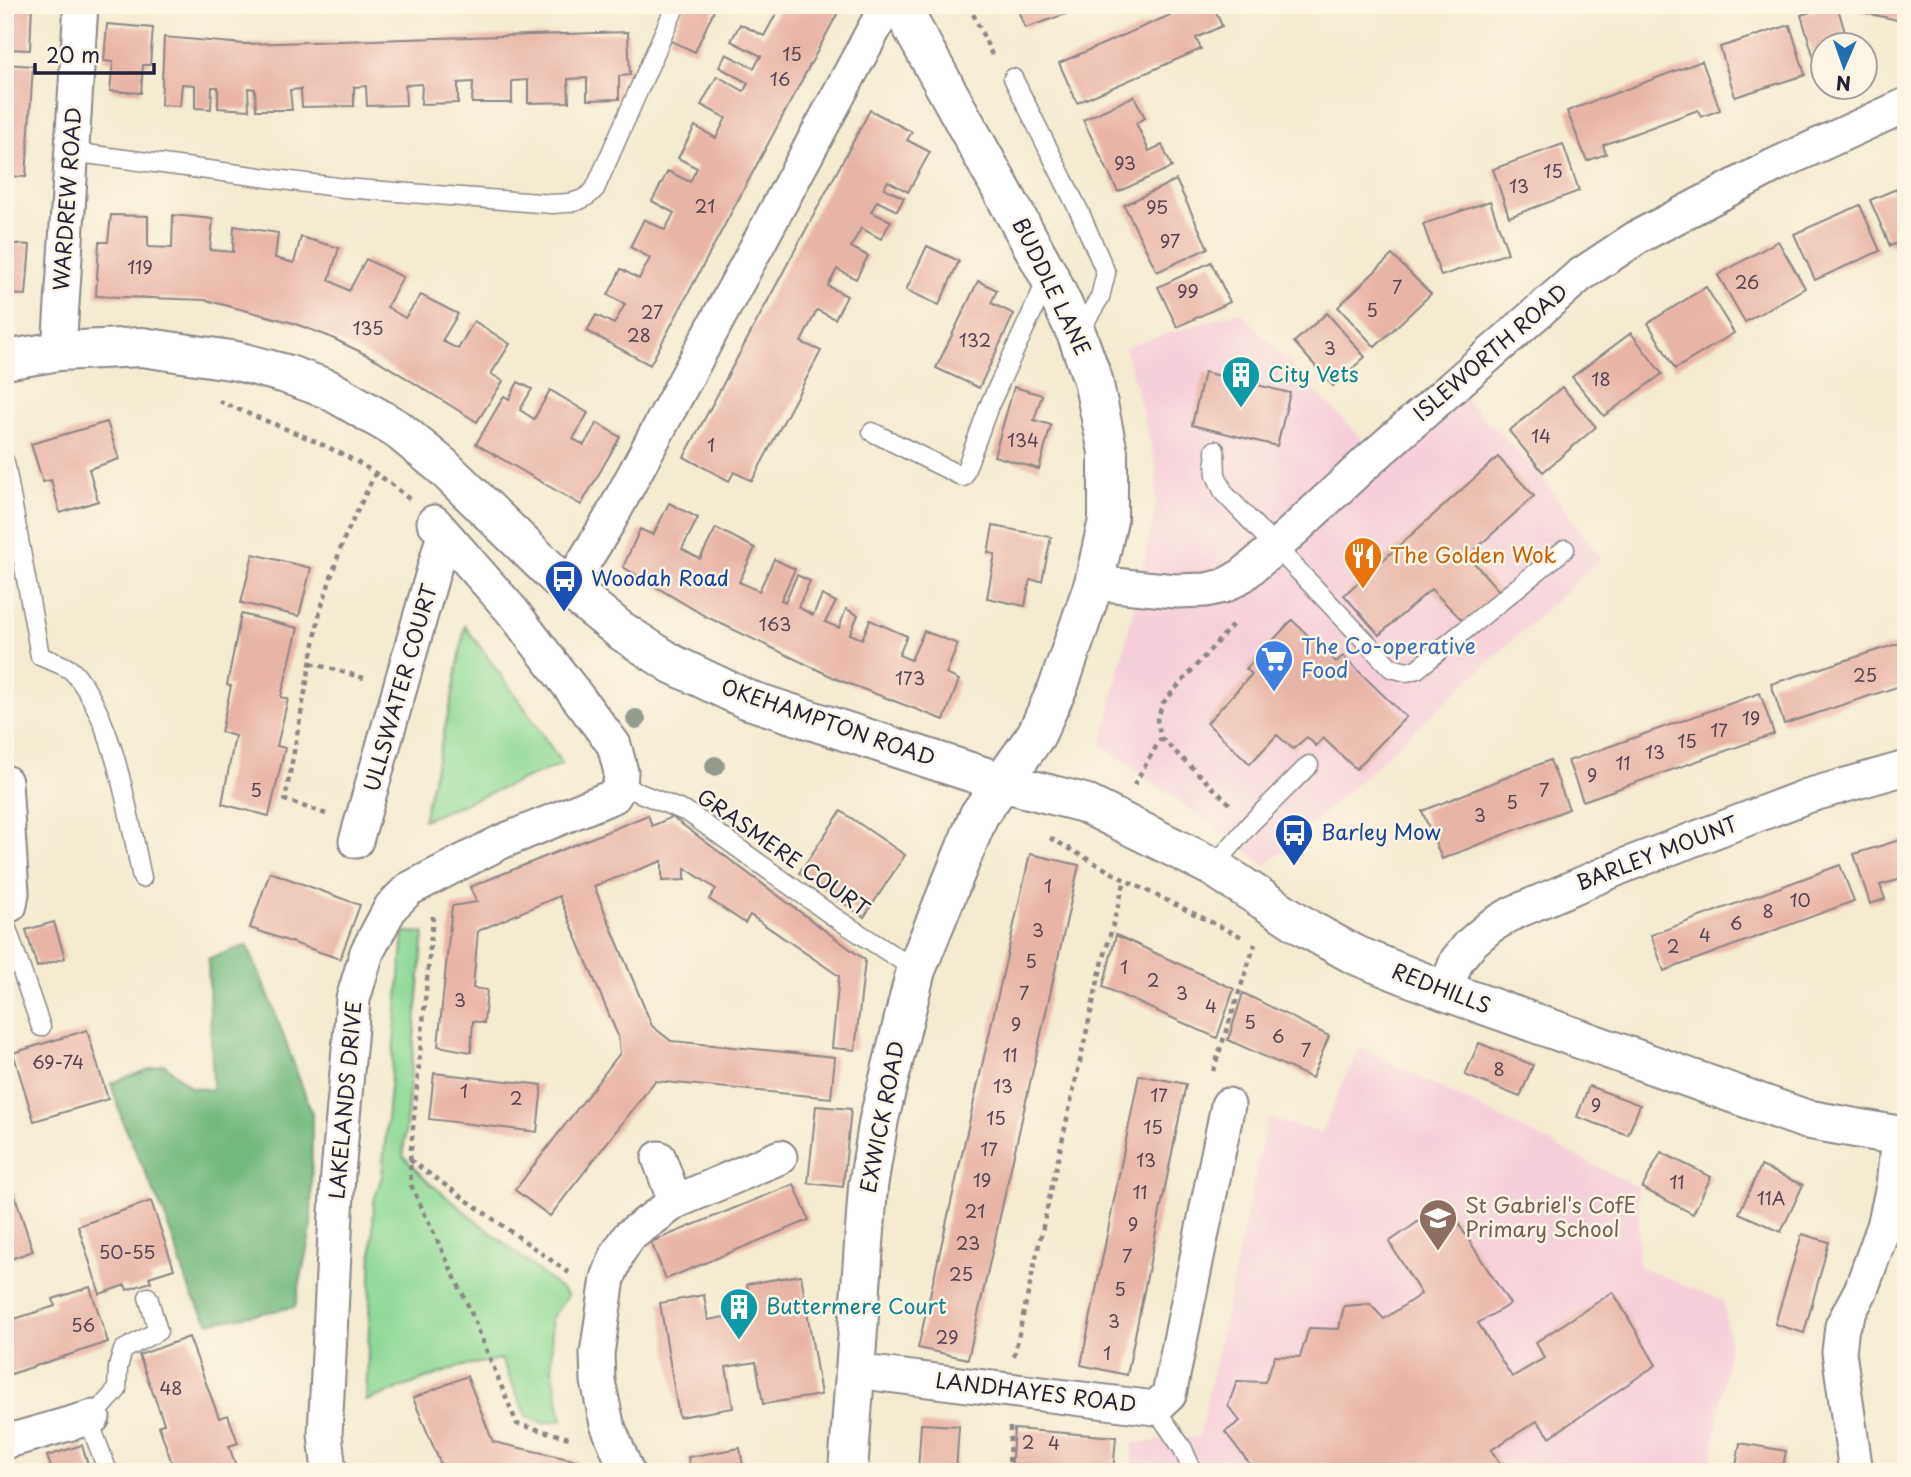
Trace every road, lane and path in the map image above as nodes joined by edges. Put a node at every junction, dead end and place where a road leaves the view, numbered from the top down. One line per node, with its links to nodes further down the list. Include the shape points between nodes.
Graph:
1 (81, 5): 8 (street, WARDREW ROAD)
2 (676, 5): 8 (lane, via 595,189 574,203 344,188)
3 (887, 5): 23 (street, via 609,521)
4 (900, 5): 9 (street, BUDDLE LANE)
5 (969, 5): 6 (path, via 995,61)
6 (1013, 78): 10 (lane, via 1106,273 1100,297)
7 (1906, 105): 19 (street, ISLEWORTH ROAD, via 1773,166 1648,232 1579,276)
8 (71, 152): 11 (street, WARDREW ROAD)
9 (1049, 276): 10 (street, BUDDLE LANE); 14 (lane, via 989,406 963,477)
10 (1077, 335): 22 (street, BUDDLE LANE, via 1093,380 1108,452 1108,520)
11 (59, 351): 12 (street, OKEHAMPTON ROAD); 23 (street, OKEHAMPTON ROAD, via 142,348 196,353 328,389 397,429 432,457)
12 (5, 360)
13 (211, 397): 17 (path, via 350,458)
14 (872, 432)
15 (1215, 450): 19 (lane, via 1216,475 1224,493)
16 (5, 462): 38 (lane, via 40,656 73,671 97,710 120,775)
17 (375, 474): 18 (path, via 393,484); 24 (path, via 343,541 320,611)
18 (439, 528): 25 (street, ULLSWATER COURT); 31 (street, via 513,611 614,745)
19 (1275, 548): 20 (lane, via 1391,668 1407,672); 21 (street, ISLEWORTH ROAD)
20 (1565, 550)
21 (1243, 575): 22 (street, ISLEWORTH ROAD, via 1206,590); 26 (path, via 1240,616 1163,703 1157,720)
22 (1094, 583): 30 (street, BUDDLE LANE, via 1059,685 1036,735)
23 (568, 588): 30 (street, OKEHAMPTON ROAD, via 620,630 673,664 746,699)
24 (311, 663): 25 (path); 34 (path, via 285,800)
25 (401, 689): 34 (street, ULLSWATER COURT)
26 (1161, 738): 32 (path); 33 (path)
27 (1309, 765): 33 (lane)
28 (1906, 768): 45 (street, BARLEY MOUNT, via 1807,796 1513,913 1471,943 1457,960)
29 (5, 782): 40 (street, via 12,892 10,905)
30 (1001, 782): 32 (street, REDHILLS, via 1084,803); 44 (street, EXWICK ROAD, via 979,815)
31 (620, 785): 37 (street, LAKELANDS DRIVE, via 614,796 501,842); 44 (lane, GRASMERE COURT, via 690,813)
32 (1115, 816): 36 (street, REDHILLS)
33 (1250, 824): 36 (lane)
34 (358, 833)
35 (1048, 837): 39 (path)
36 (1213, 867): 45 (street, REDHILLS, via 1353,954)
37 (438, 874): 51 (path); 62 (street, LAKELANDS DRIVE, via 410,889 391,907 367,952 353,999 331,1310 325,1434)
38 (142, 878)
39 (1125, 880): 42 (path); 56 (path, via 1023,1309)
40 (5, 907)
41 (5, 923): 46 (lane)
42 (1255, 944): 43 (path); 47 (path, via 1204,1098)
43 (1265, 948)
44 (916, 970): 55 (street, EXWICK ROAD, via 867,1187)
45 (1445, 991): 48 (street, REDHILLS, via 1805,1119)
46 (41, 1027)
47 (1228, 1105): 57 (street, LANDHAYES ROAD, via 1169,1395)
48 (1902, 1137): 67 (street, via 1884,1226 1861,1290 1842,1325 1839,1352)
49 (780, 1157): 52 (street)
50 (659, 1158): 52 (street)
51 (410, 1160): 54 (path); 59 (path, via 411,1185 517,1424)
52 (676, 1202): 54 (street, via 629,1236 618,1253)
53 (148, 1297): 58 (lane, via 158,1331 123,1350 117,1390)
54 (604, 1298): 63 (street, via 598,1381 607,1424)
55 (855, 1371): 56 (street, LANDHAYES ROAD); 64 (street, EXWICK ROAD)
56 (1010, 1390): 57 (street, LANDHAYES ROAD); 65 (path)
57 (1155, 1408): 66 (lane)
58 (90, 1418): 60 (street); 61 (lane)
59 (567, 1438)
60 (5, 1442)
61 (108, 1472)
62 (329, 1472)
63 (627, 1472)
64 (848, 1472)
65 (1009, 1472)
66 (1193, 1472)
67 (1856, 1472)

